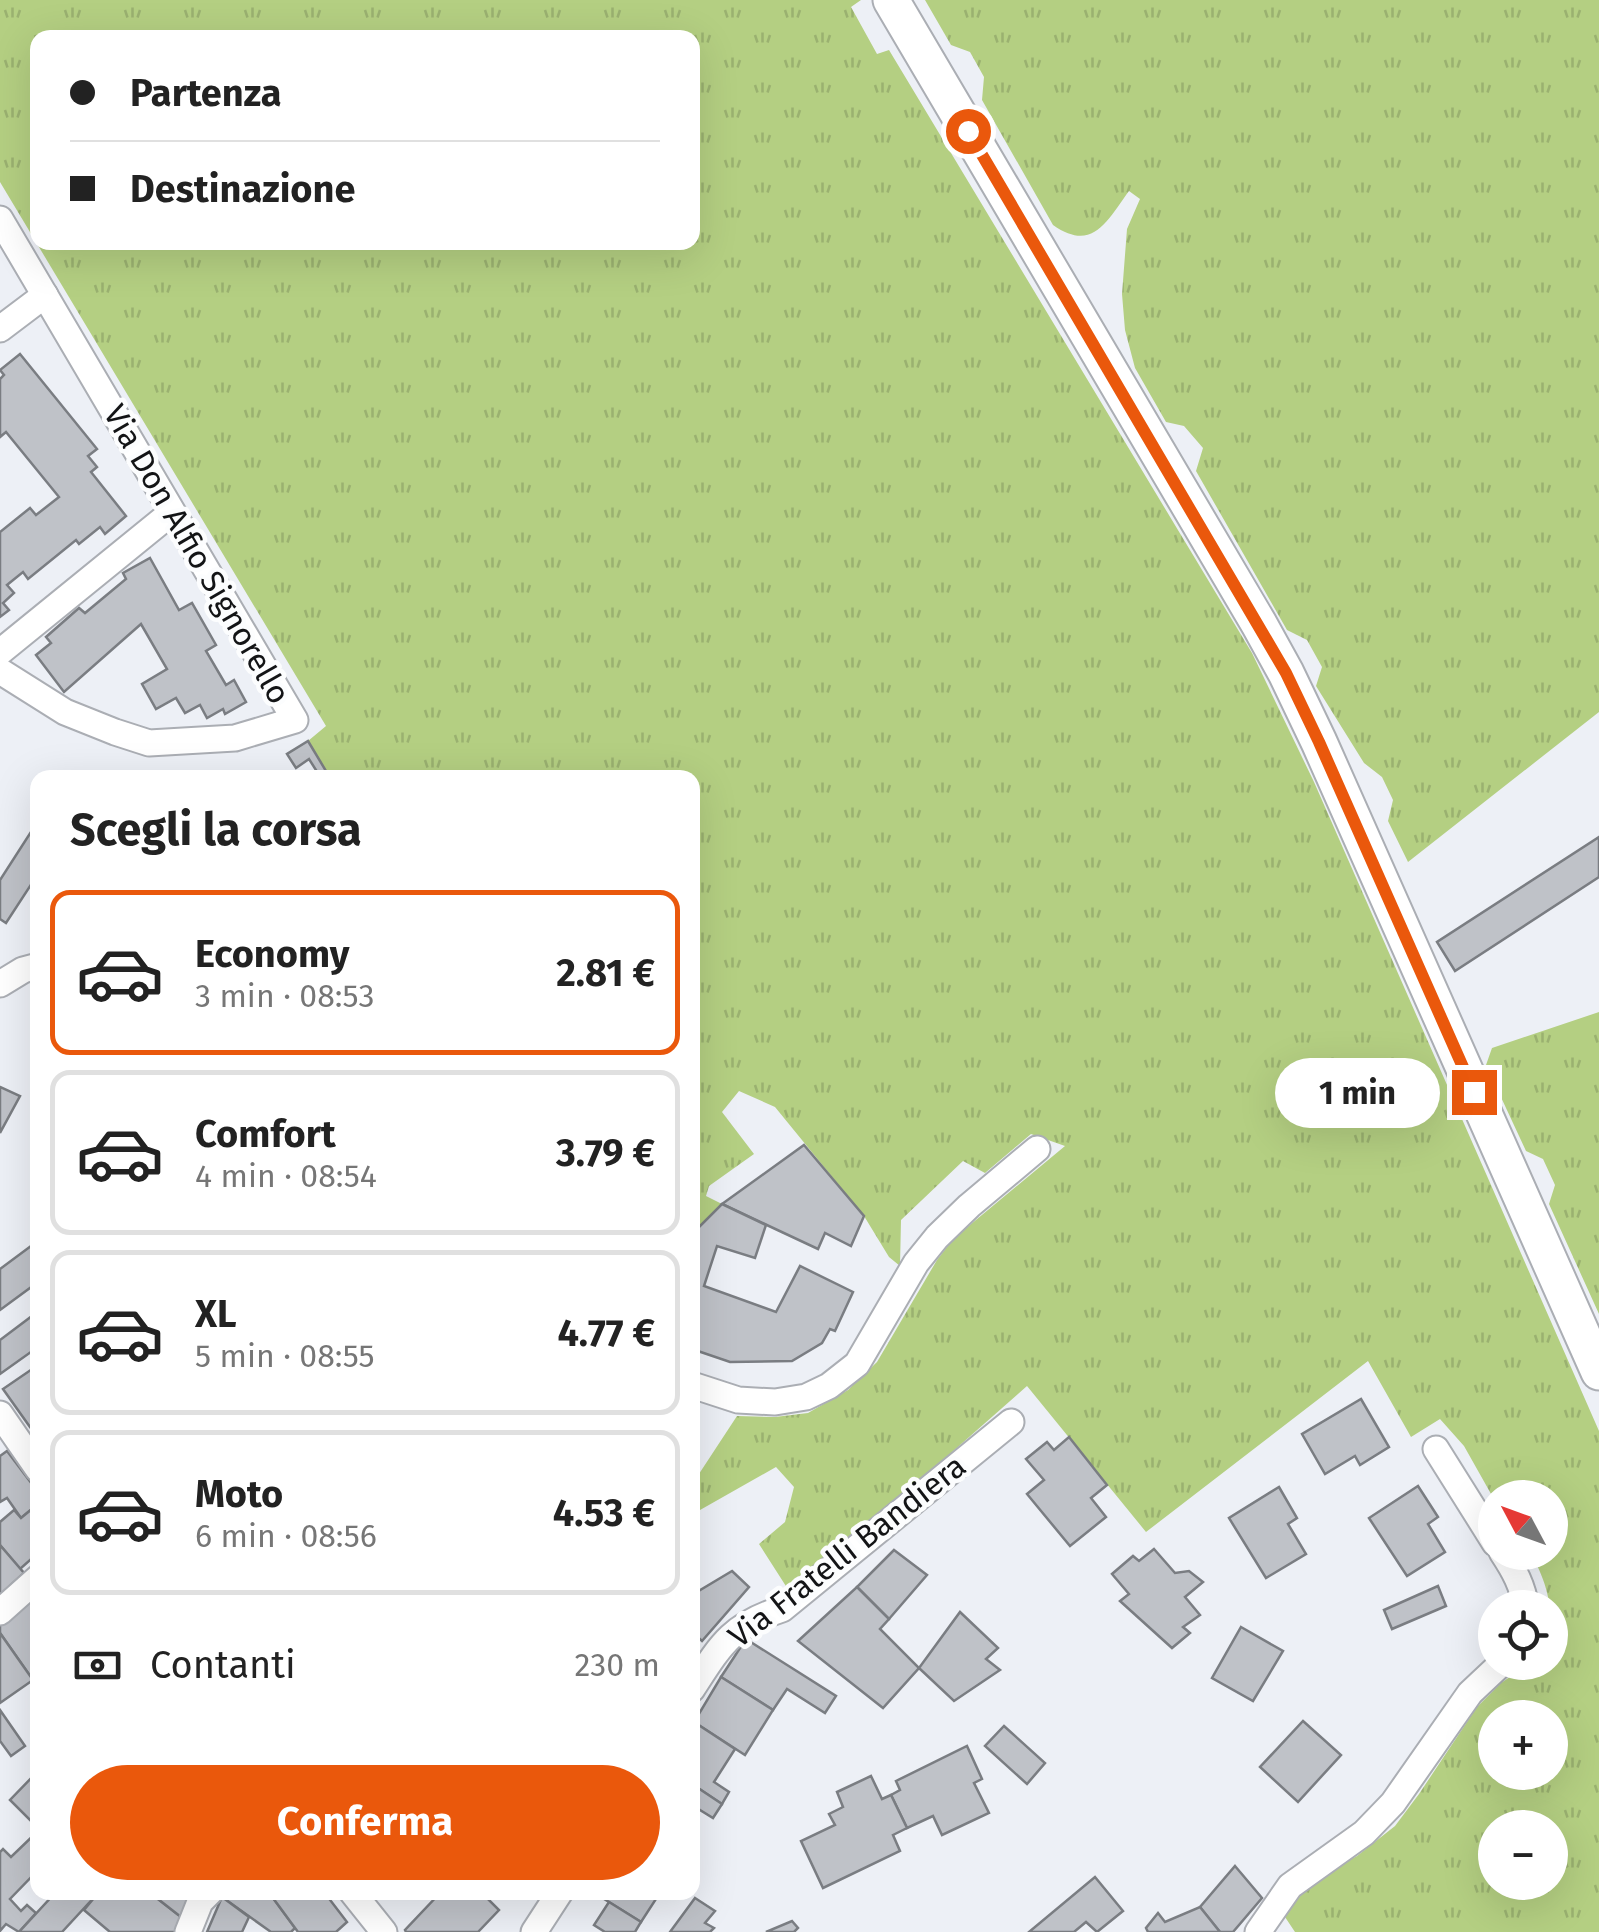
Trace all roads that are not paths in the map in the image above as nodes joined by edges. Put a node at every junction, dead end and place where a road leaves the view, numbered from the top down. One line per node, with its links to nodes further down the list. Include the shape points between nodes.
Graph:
1 (890, 0): 11 (main road, via 1286,673)
2 (0, 219): 3 (street, Via Don Alfio Signorello)
3 (46, 295): 4 (street); 5 (street, Via Don Alfio Signorello)
4 (0, 329)
5 (171, 513): 6 (street); 7 (street, Via Don Alfio Signorello, via 295,720 235,738 149,743 65,712)
6 (0, 652)
7 (0, 671)
8 (30, 968): 9 (street)
9 (0, 984)
10 (1038, 1149): 12 (street, via 938,1237 857,1364 829,1386 775,1402 738,1400)
11 (1599, 1372)
12 (700, 1388)
13 (0, 1414): 16 (street)
14 (1010, 1422): 20 (street, Via Fratelli Bandiera, via 782,1609 736,1630)
15 (1436, 1449): 17 (street)
16 (30, 1457)
17 (1478, 1515)
18 (30, 1585): 19 (street)
19 (0, 1612)
20 (700, 1676)
21 (1484, 1680): 28 (street, via 1393,1804 1290,1886)
22 (202, 1900): 25 (street)
23 (358, 1900): 26 (street)
24 (555, 1900): 27 (street)
25 (188, 1932)
26 (384, 1932)
27 (534, 1932)
28 (1258, 1932)

